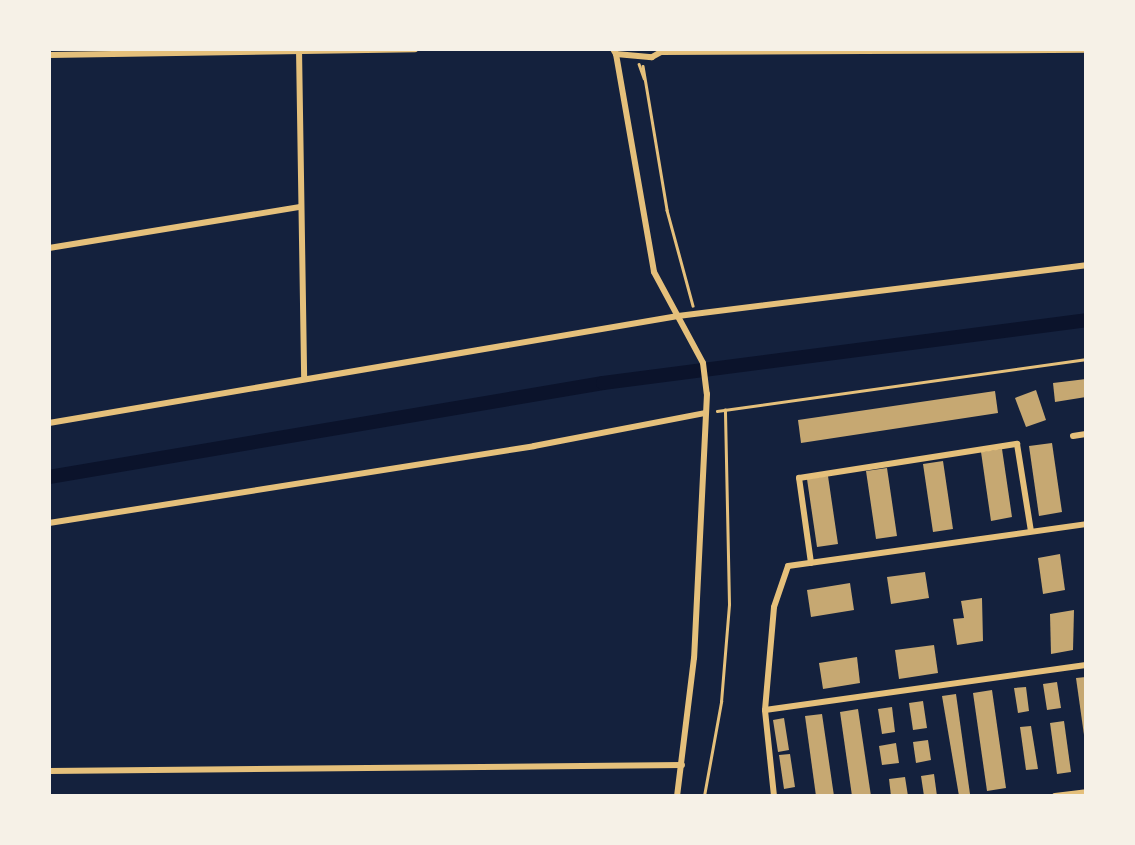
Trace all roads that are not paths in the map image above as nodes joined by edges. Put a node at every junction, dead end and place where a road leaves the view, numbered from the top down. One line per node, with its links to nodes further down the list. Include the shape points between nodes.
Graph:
1 (415, 49): 2 (street)
2 (299, 50): 6 (street); 7 (street)
3 (661, 50): 4 (street); 5 (street, via 638,55)
4 (1086, 50)
5 (615, 52): 10 (street, via 654,272)
6 (49, 55)
7 (299, 207): 8 (street); 11 (street)
8 (49, 248)
9 (1086, 265): 10 (street)
10 (678, 316): 11 (street); 12 (street, via 702,363)
11 (304, 379): 13 (street)
12 (706, 413): 16 (street, via 534,446); 22 (street, via 694,658)
13 (49, 423)
14 (1086, 434): 15 (street)
15 (1073, 436)
16 (49, 523)
17 (1086, 524): 18 (street)
18 (1031, 531): 19 (street); 19 (street, via 1017,444 800,478)
19 (811, 563): 21 (street, via 788,566 774,607)
20 (1086, 665): 21 (street)
21 (765, 709): 27 (street)
22 (682, 765): 23 (street); 26 (street)
23 (49, 771)
24 (1086, 792): 25 (street)
25 (1065, 795): 28 (street)
26 (677, 796)
27 (774, 796)
28 (1055, 796)

